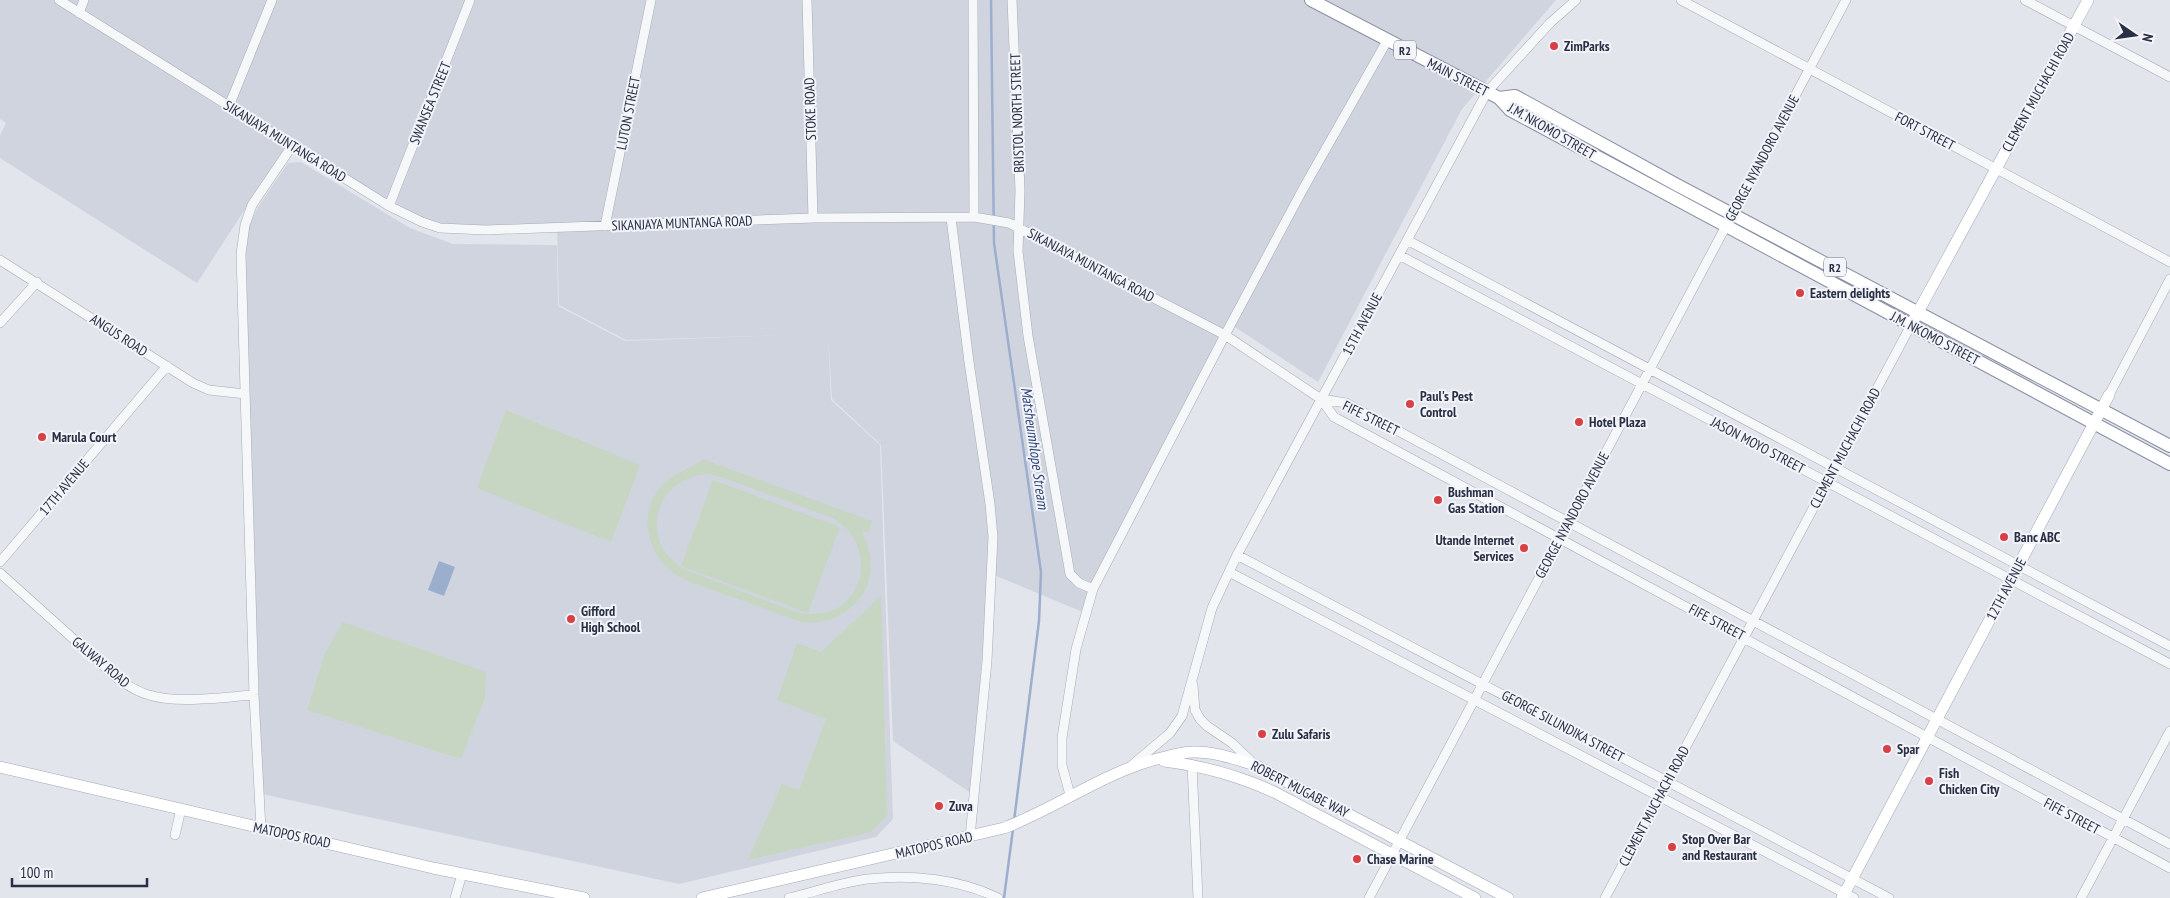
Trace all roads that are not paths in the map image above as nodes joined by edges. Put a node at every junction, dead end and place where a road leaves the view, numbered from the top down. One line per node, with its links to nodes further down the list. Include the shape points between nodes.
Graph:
1 (59, 0): 15 (street, SIKANJAYA MUNTANGA ROAD)
2 (84, 0): 15 (street)
3 (272, 0): 22 (street)
4 (470, 0): 25 (street, SWANSEA STREET)
5 (651, 0): 30 (street, LUTON STREET)
6 (807, 0): 28 (street, STOKE ROAD)
7 (974, 0): 27 (street)
8 (1012, 0): 31 (street, BRISTOL NORTH STREET, via 1020,190)
9 (1311, 0): 17 (highway, MAIN STREET / R2)
10 (1576, 0): 20 (street, 15TH AVENUE, via 1550,23)
11 (1681, 0): 18 (street, FORT STREET)
12 (1846, 0): 18 (street, GEORGE NYANDORO AVENUE)
13 (2025, 0): 16 (street)
14 (2088, 0): 16 (main road, CLEMENT MUCHACHI ROAD)
15 (79, 13): 22 (street, SIKANJAYA MUNTANGA ROAD)
16 (2074, 26): 19 (street); 24 (main road, CLEMENT MUCHACHI ROAD)
17 (1387, 41): 20 (highway, MAIN STREET / R2); 42 (street)
18 (1810, 69): 24 (street, FORT STREET); 26 (street, GEORGE NYANDORO AVENUE)
19 (2170, 77)
20 (1487, 92): 21 (highway, MAIN STREET / R2); 33 (street, 15TH AVENUE)
21 (1499, 98): 26 (highway, J.M. NKOMO STREET / R2, via 1515,96); 32 (highway, J.M. NKOMO STREET / R2, via 1510,110)
22 (229, 106): 23 (street, SIKANJAYA MUNTANGA ROAD)
23 (292, 146): 25 (street, SIKANJAYA MUNTANGA ROAD); 46 (street, via 252,204 245,225 240,271)
24 (1996, 169): 36 (street, FORT STREET); 39 (main road, CLEMENT MUCHACHI ROAD)
25 (389, 206): 30 (street, SIKANJAYA MUNTANGA ROAD, via 440,228 486,230)
26 (1733, 213): 32 (street, GEORGE NYANDORO AVENUE); 39 (highway, J.M. NKOMO STREET / R2)
27 (979, 217): 29 (street, SIKANJAYA MUNTANGA ROAD); 31 (street, SIKANJAYA MUNTANGA ROAD)
28 (813, 218): 29 (street, SIKANJAYA MUNTANGA ROAD); 30 (street, SIKANJAYA MUNTANGA ROAD)
29 (951, 218): 87 (street, via 993,537 987,661)
30 (605, 226)
31 (1018, 226): 42 (street, SIKANJAYA MUNTANGA ROAD); 63 (street, BRISTOL NORTH STREET, via 1028,336 1070,574)
32 (1726, 226): 41 (highway, J.M. NKOMO STREET / R2); 44 (street, GEORGE NYANDORO AVENUE)
33 (1407, 240): 34 (street, 15TH AVENUE); 44 (street, JASON MOYO STREET)
34 (1399, 255): 45 (street, JASON MOYO STREET); 48 (street, 15TH AVENUE)
35 (0, 260): 38 (street, ANGUS ROAD)
36 (2170, 262)
37 (2170, 279): 47 (street, 12TH AVENUE)
38 (36, 282): 40 (street); 43 (street, ANGUS ROAD)
39 (1919, 312): 41 (main road, CLEMENT MUCHACHI ROAD); 49 (highway, J.M. NKOMO STREET / R2)
40 (0, 323)
41 (1911, 325): 50 (highway, J.M. NKOMO STREET / R2); 53 (street, CLEMENT MUCHACHI ROAD)
42 (1225, 335): 48 (street, SIKANJAYA MUNTANGA ROAD); 63 (street)
43 (167, 366): 46 (street, ANGUS ROAD, via 209,390); 58 (street)
44 (1650, 369): 45 (street, GEORGE NYANDORO AVENUE); 53 (street, JASON MOYO STREET)
45 (1642, 384): 54 (street, JASON MOYO STREET); 55 (street, GEORGE NYANDORO AVENUE)
46 (245, 394): 70 (street)
47 (2109, 394): 49 (main road, 12TH AVENUE)
48 (1321, 400): 55 (street, FIFE STREET, via 1346,403); 56 (street, FIFE STREET, via 1334,417); 57 (street, 15TH AVENUE)
49 (2101, 409): 50 (main road, 12TH AVENUE); 51 (highway, J.M. NKOMO STREET / R2)
50 (2094, 423): 52 (highway, J.M. NKOMO STREET / R2); 59 (main road, 12TH AVENUE)
51 (2170, 446)
52 (2170, 464)
53 (1835, 468): 54 (street, CLEMENT MUCHACHI ROAD); 59 (street, JASON MOYO STREET)
54 (1828, 482): 62 (street, JASON MOYO STREET); 64 (street, CLEMENT MUCHACHI ROAD)
55 (1569, 522): 56 (street, GEORGE NYANDORO AVENUE); 64 (street, FIFE STREET)
56 (1560, 538): 65 (street, FIFE STREET); 69 (street, GEORGE NYANDORO AVENUE)
57 (1237, 555): 61 (street, 15TH AVENUE); 69 (street, GEORGE SILUNDIKA STREET)
58 (0, 562)
59 (2018, 565): 62 (main road, 12TH AVENUE); 66 (street, JASON MOYO STREET)
60 (0, 572): 70 (street, GALWAY ROAD, via 132,688 162,699)
61 (1229, 572): 68 (street, 15TH AVENUE, via 1212,608); 71 (street, GEORGE SILUNDIKA STREET)
62 (2011, 579): 67 (street, JASON MOYO STREET); 72 (main road, 12TH AVENUE)
63 (1093, 589): 81 (street, via 1076,649 1062,738 1062,765)
64 (1753, 621): 65 (street, CLEMENT MUCHACHI ROAD); 72 (street, FIFE STREET)
65 (1745, 637): 74 (street, FIFE STREET); 80 (street, CLEMENT MUCHACHI ROAD)
66 (2170, 646)
67 (2170, 664)
68 (1192, 677): 77 (street, 15TH AVENUE, via 1195,710 1200,719); 79 (street, 15TH AVENUE, via 1182,716 1170,733)
69 (1483, 684): 71 (street, GEORGE NYANDORO AVENUE); 80 (street, GEORGE SILUNDIKA STREET)
70 (254, 695): 85 (street)
71 (1474, 700): 82 (street, GEORGE SILUNDIKA STREET); 89 (street, GEORGE NYANDORO AVENUE)
72 (1937, 719): 74 (main road, 12TH AVENUE); 84 (street, FIFE STREET)
73 (2170, 731): 84 (street)
74 (1927, 738): 88 (street, FIFE STREET); 94 (main road, 12TH AVENUE)
75 (1155, 759): 76 (main road, ROBERT MUGABE WAY); 77 (main road, ROBERT MUGABE WAY, via 1191,752 1222,755); 79 (main road, MATOPOS ROAD)
76 (1192, 765): 91 (main road, ROBERT MUGABE WAY, via 1248,780 1276,792); 101 (street)
77 (1256, 765): 89 (main road, ROBERT MUGABE WAY)
78 (0, 767): 83 (main road, MATOPOS ROAD)
79 (1127, 769): 81 (main road, MATOPOS ROAD)
80 (1668, 781): 82 (street, CLEMENT MUCHACHI ROAD); 94 (street, GEORGE SILUNDIKA STREET)
81 (1070, 795): 87 (main road, MATOPOS ROAD, via 1024,820)
82 (1659, 796): 95 (street, GEORGE SILUNDIKA STREET); 105 (street, CLEMENT MUCHACHI ROAD)
83 (181, 809): 85 (main road, MATOPOS ROAD); 86 (street)
84 (2123, 819): 88 (street); 90 (street, FIFE STREET)
85 (262, 829): 93 (main road, MATOPOS ROAD)
86 (175, 835)
87 (970, 837): 98 (main road, MATOPOS ROAD)
88 (2113, 837): 92 (street, FIFE STREET); 107 (street)
89 (1400, 841): 91 (street, GEORGE NYANDORO AVENUE); 104 (main road, ROBERT MUGABE WAY)
90 (2170, 844)
91 (1392, 854): 102 (street, GEORGE NYANDORO AVENUE); 103 (main road, ROBERT MUGABE WAY)
92 (2170, 868)
93 (462, 874): 96 (street); 97 (main road, MATOPOS ROAD)
94 (1852, 878): 95 (main road, 12TH AVENUE); 106 (street, GEORGE SILUNDIKA STREET)
95 (1847, 896)
96 (454, 898)
97 (584, 898)
98 (702, 898)
99 (790, 898): 100 (street, via 866,879 893,877 934,879)
100 (998, 898)
101 (1198, 898)
102 (1369, 898)
103 (1475, 898)
104 (1508, 898)
105 (1605, 898)
106 (1889, 898)
107 (2081, 898)

